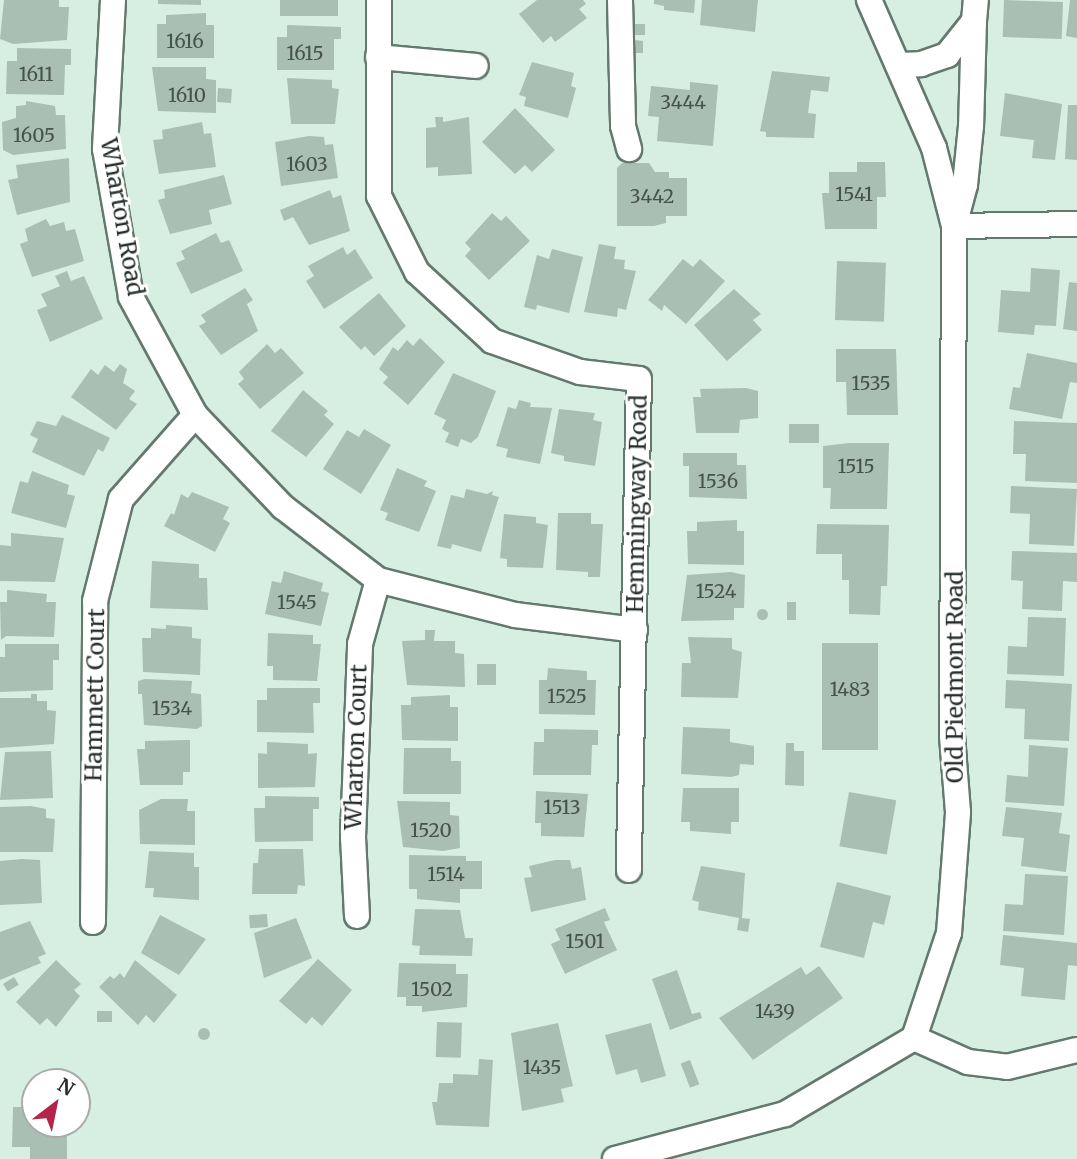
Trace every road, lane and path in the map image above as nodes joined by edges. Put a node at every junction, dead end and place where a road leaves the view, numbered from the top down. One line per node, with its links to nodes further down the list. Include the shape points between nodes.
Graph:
1 (113, 0): 12 (street, Wharton Road, via 105,149 131,297)
2 (379, 0): 6 (street, Hemmingway Road)
3 (620, 0): 9 (street, via 623,126)
4 (869, 0): 7 (street, Old Piedmont Road)
5 (975, 11): 7 (street, via 947,55 921,64); 11 (street, via 971,125 965,185)
6 (378, 57): 8 (street); 14 (street, Hemmingway Road, via 379,196 417,272 492,341 580,372 639,379)
7 (898, 65): 11 (street, Old Piedmont Road, via 934,148)
8 (477, 66)
9 (629, 149)
10 (1077, 224): 11 (street)
11 (954, 226): 18 (street, Old Piedmont Road, via 952,736 958,812 949,933)
12 (195, 415): 13 (street, Wharton Road, via 283,508); 17 (street, Hammett Court, via 121,499 95,601)
13 (378, 580): 14 (street, Wharton Road, via 515,615); 16 (street, Wharton Court, via 360,644 353,838)
14 (635, 629): 15 (street, Hemmingway Road)
15 (629, 870)
16 (357, 916)
17 (93, 922)
18 (914, 1038): 19 (street, via 968,1062 1007,1067); 20 (street, via 785,1114)
19 (1077, 1050)
20 (615, 1159)

